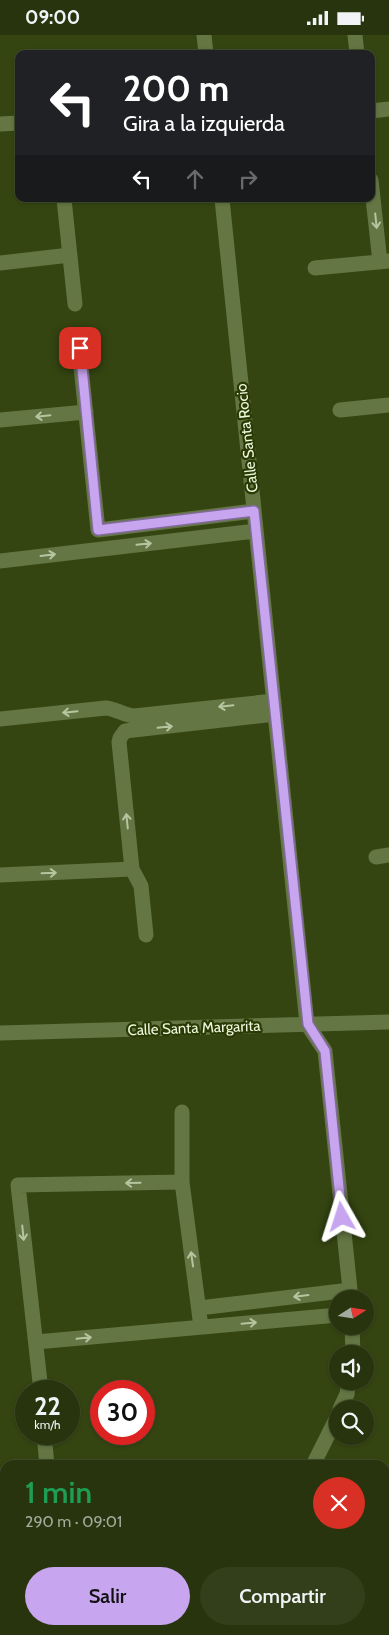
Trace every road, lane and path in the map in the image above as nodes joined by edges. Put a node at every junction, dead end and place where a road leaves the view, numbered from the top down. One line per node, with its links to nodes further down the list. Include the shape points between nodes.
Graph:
1 (204, 35): 3 (street)
2 (355, 35): 4 (street)
3 (206, 50)
4 (357, 50)
5 (389, 109): 6 (street)
6 (375, 111)
7 (15, 123): 8 (street)
8 (0, 124)
9 (64, 202): 12 (street)
10 (222, 202): 22 (street, Calle Santa Rocio)
11 (375, 202): 13 (street, one-way to 13)
12 (70, 255): 14 (street); 16 (street)
13 (385, 262): 15 (street)
14 (0, 263)
15 (315, 268)
16 (75, 304)
17 (80, 348): 20 (street)
18 (389, 405): 19 (street)
19 (340, 410)
20 (86, 412): 21 (street, one-way to 21); 22 (street, via 98,530)
21 (0, 420)
22 (254, 511): 23 (street, Calle Santa Rocio)
23 (256, 531): 24 (street, one-way to 23); 25 (street, Calle Santa Rocio)
24 (0, 561)
25 (275, 707): 26 (street, one-way to 26, via 134,716 106,708); 27 (street, one-way to 25, via 118,742 122,734); 31 (street, Calle Santa Rocio)
26 (0, 719)
27 (132, 869): 28 (street, one-way to 27); 29 (street, via 142,886)
28 (0, 875)
29 (146, 935)
30 (389, 1022): 31 (street, Calle Santa Margarita)
31 (308, 1024): 32 (street, Calle Santa Margarita); 35 (street, Calle Santa Rocio, via 325,1051)
32 (0, 1033)
33 (182, 1112): 34 (street)
34 (182, 1182): 37 (street, one-way to 34); 40 (street, one-way to 40, via 18,1185)
35 (350, 1290)
36 (329, 1296): 37 (street, one-way to 37)
37 (199, 1308): 39 (street)
38 (329, 1316): 39 (street, one-way to 38)
39 (201, 1327): 40 (street, one-way to 39)
40 (36, 1342): 41 (street)
41 (40, 1380)
42 (329, 1433): 45 (street)
43 (45, 1445): 44 (street)
44 (47, 1460)
45 (316, 1460)

